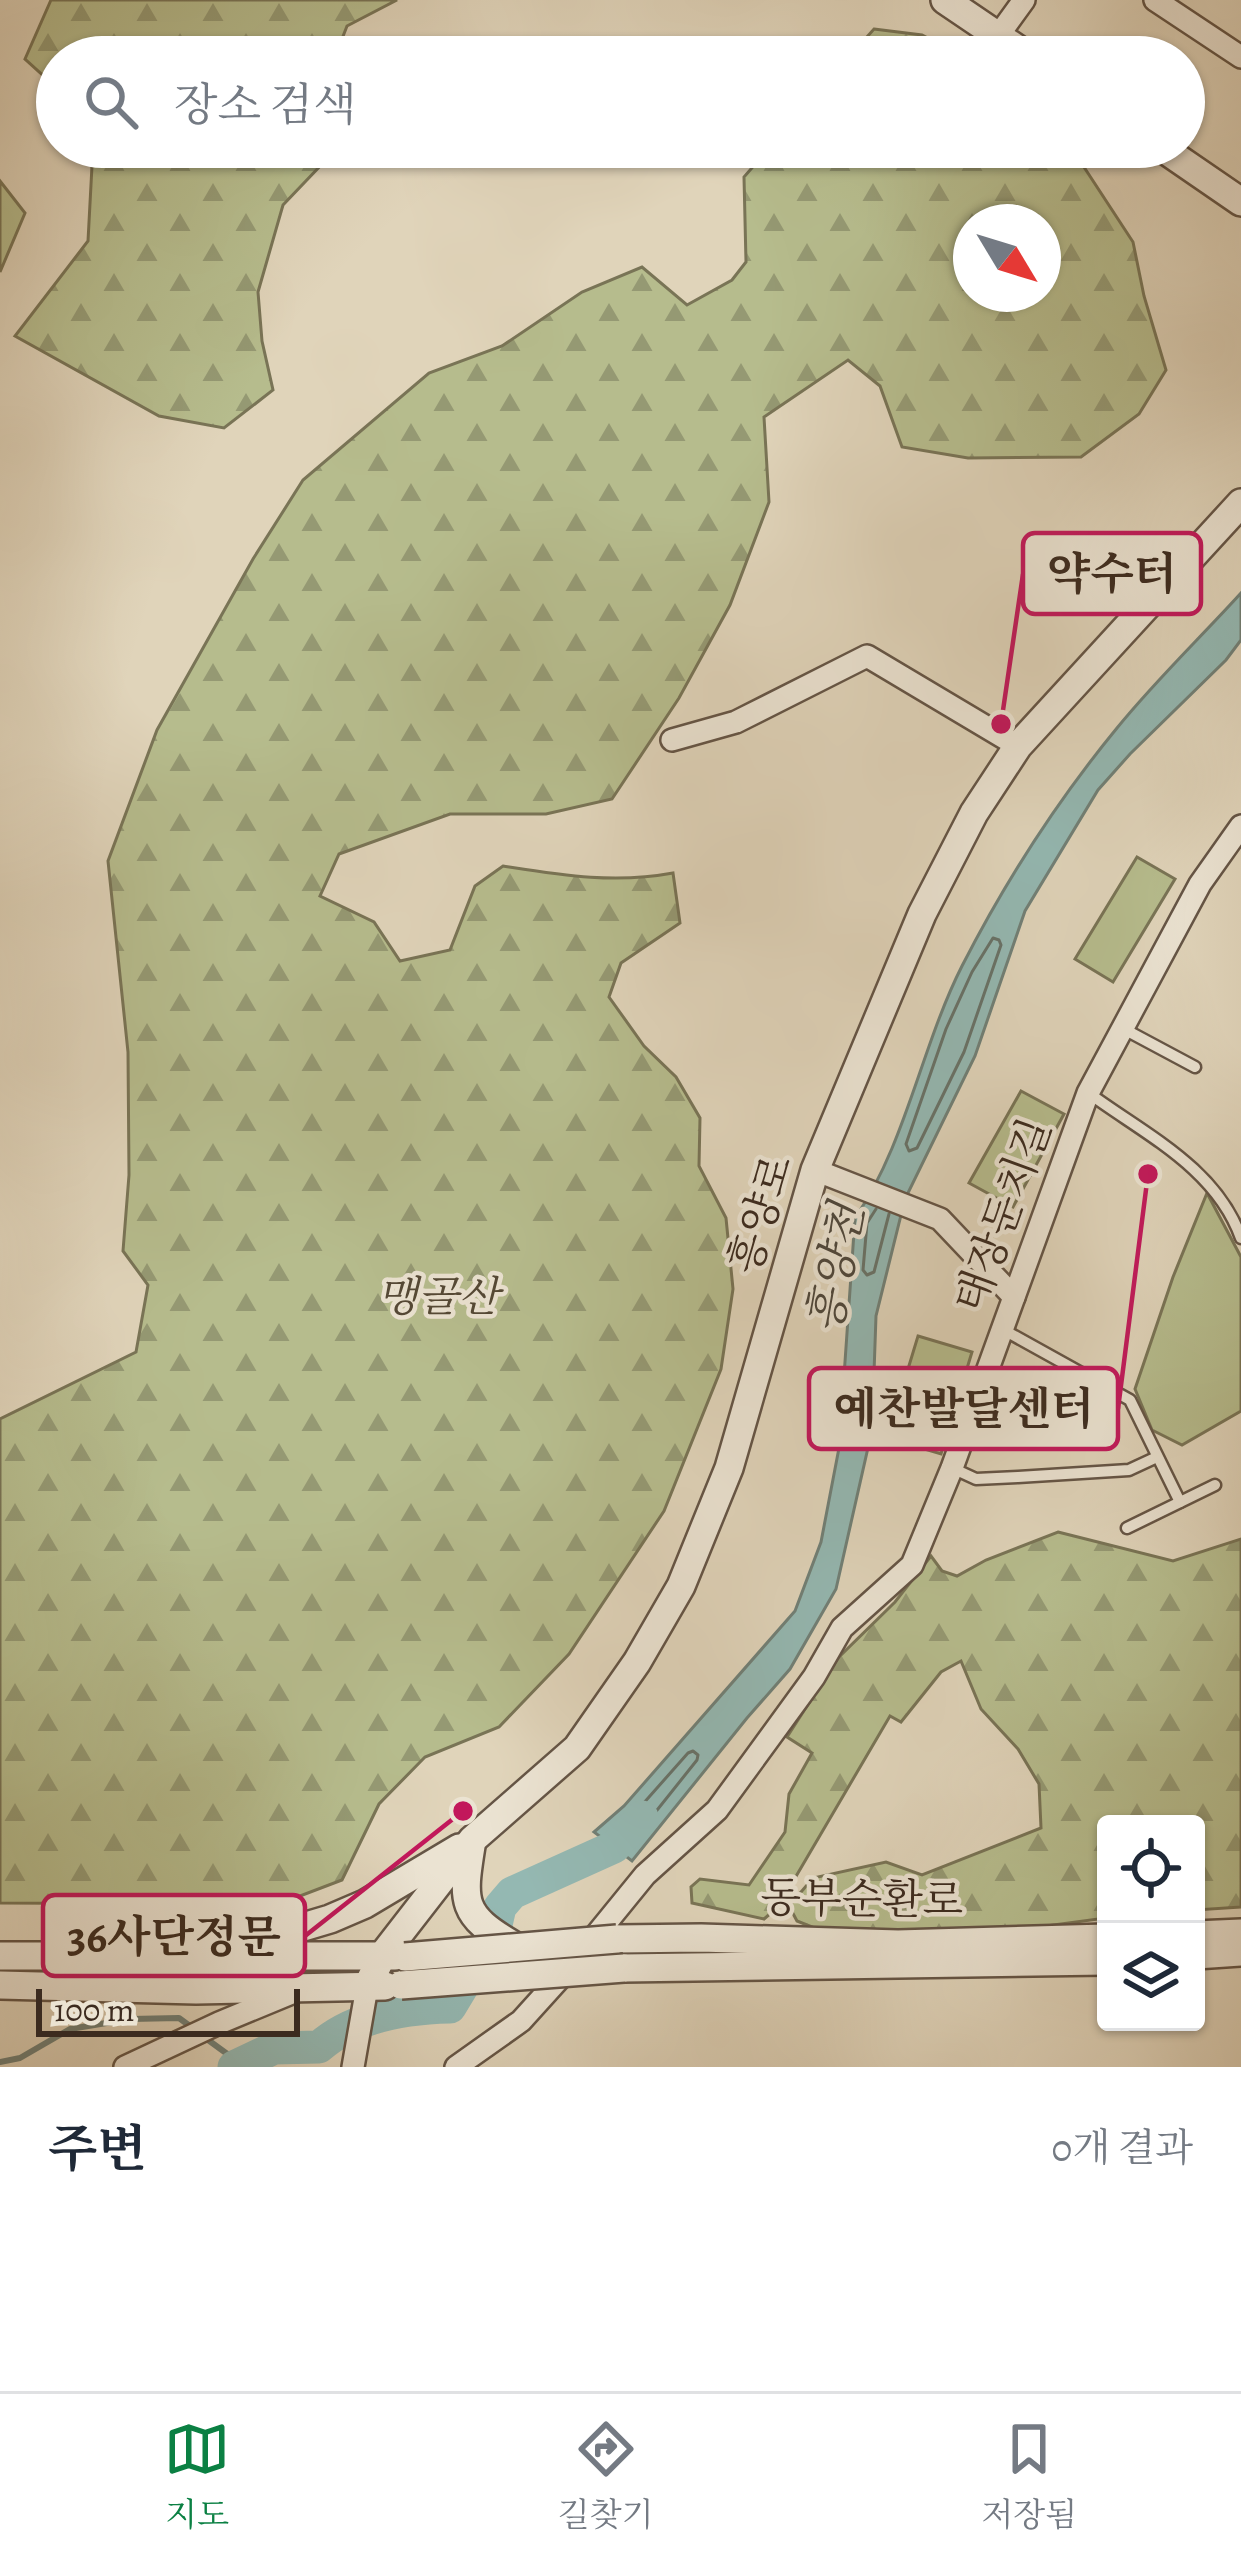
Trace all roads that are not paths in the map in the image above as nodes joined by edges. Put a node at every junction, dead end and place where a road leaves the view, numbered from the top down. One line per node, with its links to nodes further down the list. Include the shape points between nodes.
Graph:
1 (945, 0): 4 (street)
2 (1024, 0): 4 (street)
3 (1155, 0): 5 (street)
4 (998, 36)
5 (1240, 53)
6 (1192, 168): 7 (street)
7 (1241, 202)
8 (1241, 502): 10 (street, 흥양로)
9 (673, 740): 10 (street, via 736,722 867,656)
10 (1018, 746): 15 (street, 흥양로, via 922,914)
11 (1241, 826): 12 (street, 태장둔치길, via 1199,884)
12 (1122, 1028): 13 (lane); 14 (street, 태장둔치길)
13 (1195, 1067)
14 (1088, 1093): 16 (lane, 태장둔치길, via 1176,1152 1215,1189); 17 (street, 태장둔치길)
15 (827, 1175): 17 (street, via 940,1220); 24 (street, 흥양로, via 681,1586 578,1748)
16 (1241, 1238)
17 (1014, 1297): 18 (street, 태장둔치길)
18 (1002, 1329): 19 (lane, via 1130,1400); 20 (street, 태장둔치길)
19 (1157, 1456): 20 (lane, via 1129,1470 1018,1478 976,1478); 22 (lane)
20 (952, 1468): 42 (street, 태장둔치길, via 912,1565 842,1628 717,1810 645,1875 521,2021)
21 (1215, 1485): 22 (lane)
22 (1180, 1502): 23 (lane)
23 (1127, 1528)
24 (472, 1840): 28 (street, via 468,1904); 32 (street, via 365,1904); 34 (street, 흥양로)
25 (1241, 1933): 26 (street)
26 (1205, 1935)
27 (1097, 1938): 28 (street, 동부순환로, bridge, via 898,1944 701,1937)
28 (513, 1946): 34 (street, 동부순환로, bridge)
29 (1241, 1952): 30 (street)
30 (1205, 1954)
31 (0, 1956): 32 (street)
32 (208, 1957): 34 (street)
33 (1097, 1960): 34 (street, 동부순환로, bridge)
34 (396, 1966): 38 (street)
35 (0, 1985): 37 (street)
36 (305, 1988): 37 (street); 38 (street); 39 (street)
37 (196, 1990): 39 (street, via 222,2004)
38 (365, 1997): 41 (street)
39 (219, 2023): 40 (street)
40 (127, 2066)
41 (352, 2067)
42 (456, 2067)

